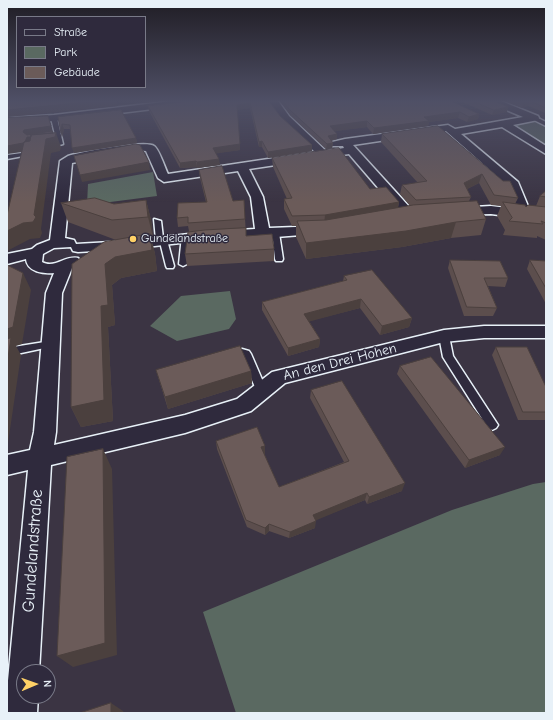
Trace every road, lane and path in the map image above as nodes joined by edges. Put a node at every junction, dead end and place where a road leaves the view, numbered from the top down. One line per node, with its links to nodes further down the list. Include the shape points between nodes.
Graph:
1 (57, 135): 6 (lane); 7 (lane, via 60,144)
2 (303, 135): 10 (street)
3 (412, 135): 8 (street)
4 (456, 135): 15 (street, via 514,185)
5 (519, 135): 11 (street)
6 (50, 136)
7 (46, 146)
8 (349, 146): 10 (street); 16 (street, via 403,216)
9 (39, 147): 12 (lane, via 32,148 32,153)
10 (319, 150): 13 (street)
11 (546, 151)
12 (7, 158)
13 (242, 167): 20 (street, via 257,197); 23 (street, via 164,178 150,148 137,147 72,158 66,161)
14 (446, 212): 15 (street, via 491,210)
15 (524, 213): 17 (street)
16 (424, 214)
17 (546, 217)
18 (157, 221): 22 (lane)
19 (339, 228): 20 (street)
20 (269, 234): 21 (street); 26 (lane)
21 (185, 238): 22 (street); 28 (lane)
22 (162, 240): 24 (street); 30 (lane)
23 (57, 243): 24 (street, via 69,244); 27 (street, via 44,248)
24 (72, 258): 27 (street); 31 (street, Gundelandstraße)
25 (7, 259): 27 (street)
26 (279, 259)
27 (39, 261): 29 (street); 31 (street, Gundelandstraße)
28 (184, 264)
29 (7, 265)
30 (170, 266)
31 (54, 293): 34 (street, Gundelandstraße)
32 (546, 332): 33 (street, An den Drei Hohen, via 484,332)
33 (444, 336): 37 (street, An den Drei Hohen, via 279,377); 38 (lane, via 448,357)
34 (51, 344): 35 (lane); 39 (street, Gundelandstraße, via 45,432)
35 (7, 352)
36 (242, 353): 37 (lane, via 246,354)
37 (262, 391): 39 (street, An den Drei Hohen, via 244,405 185,424)
38 (492, 425)
39 (40, 458): 40 (street, An den Drei Hohen); 41 (street, Gundelandstraße)
40 (7, 465)
41 (21, 713)

